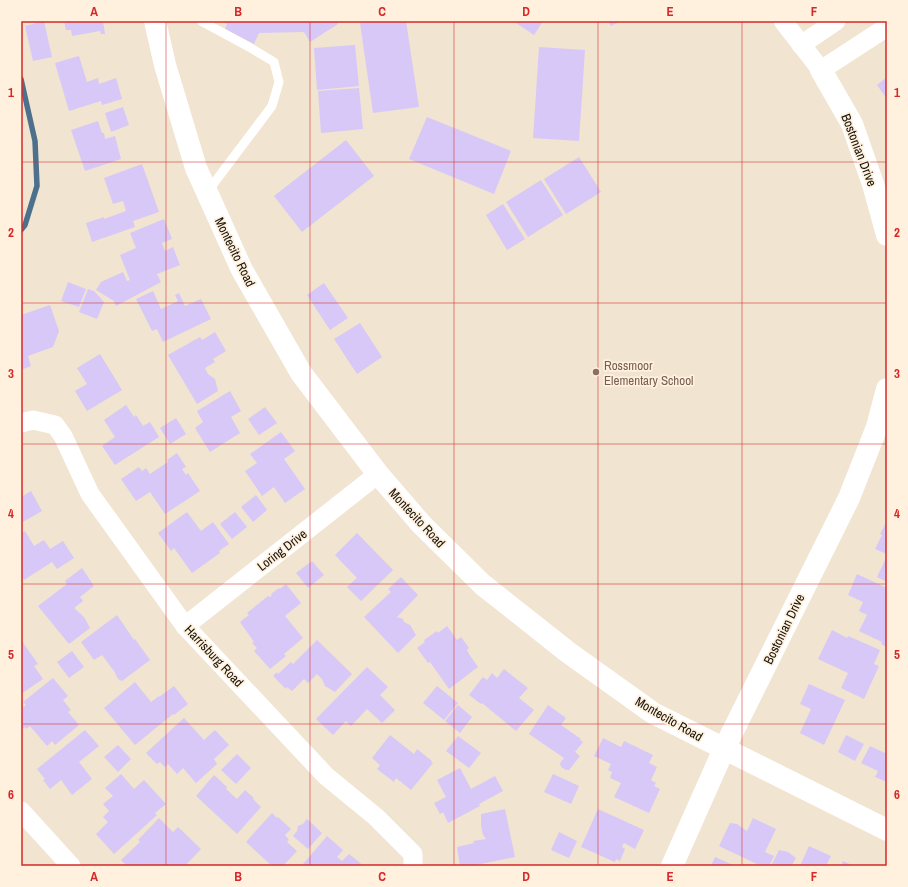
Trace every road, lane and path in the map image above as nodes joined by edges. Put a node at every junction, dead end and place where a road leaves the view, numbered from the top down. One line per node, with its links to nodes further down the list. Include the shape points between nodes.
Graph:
1 (156, 21): 8 (street, Montecito Road, via 165,65 196,168)
2 (201, 21): 8 (lane, via 274,62 279,82 272,106)
3 (783, 21): 6 (street)
4 (836, 21): 6 (street)
5 (887, 27): 7 (street)
6 (801, 45): 7 (street)
7 (821, 70): 9 (street, Bostonian Drive, via 852,124)
8 (207, 192): 12 (street, Montecito Road, via 242,270 301,373)
9 (887, 235)
10 (887, 389): 14 (street, Bostonian Drive, via 877,427 849,498)
11 (21, 423): 13 (street, Harrisburg Road, via 33,420 55,425 64,436 90,494)
12 (378, 474): 13 (street, Loring Drive); 14 (street, Montecito Road, via 422,525 483,585 569,653 653,713)
13 (185, 626): 17 (street, Harrisburg Road, via 326,776 376,817)
14 (724, 749): 16 (street, Montecito Road); 19 (street, Bostonian Drive)
15 (21, 811): 18 (street)
16 (887, 830)
17 (413, 860)
18 (70, 866)
19 (672, 866)

